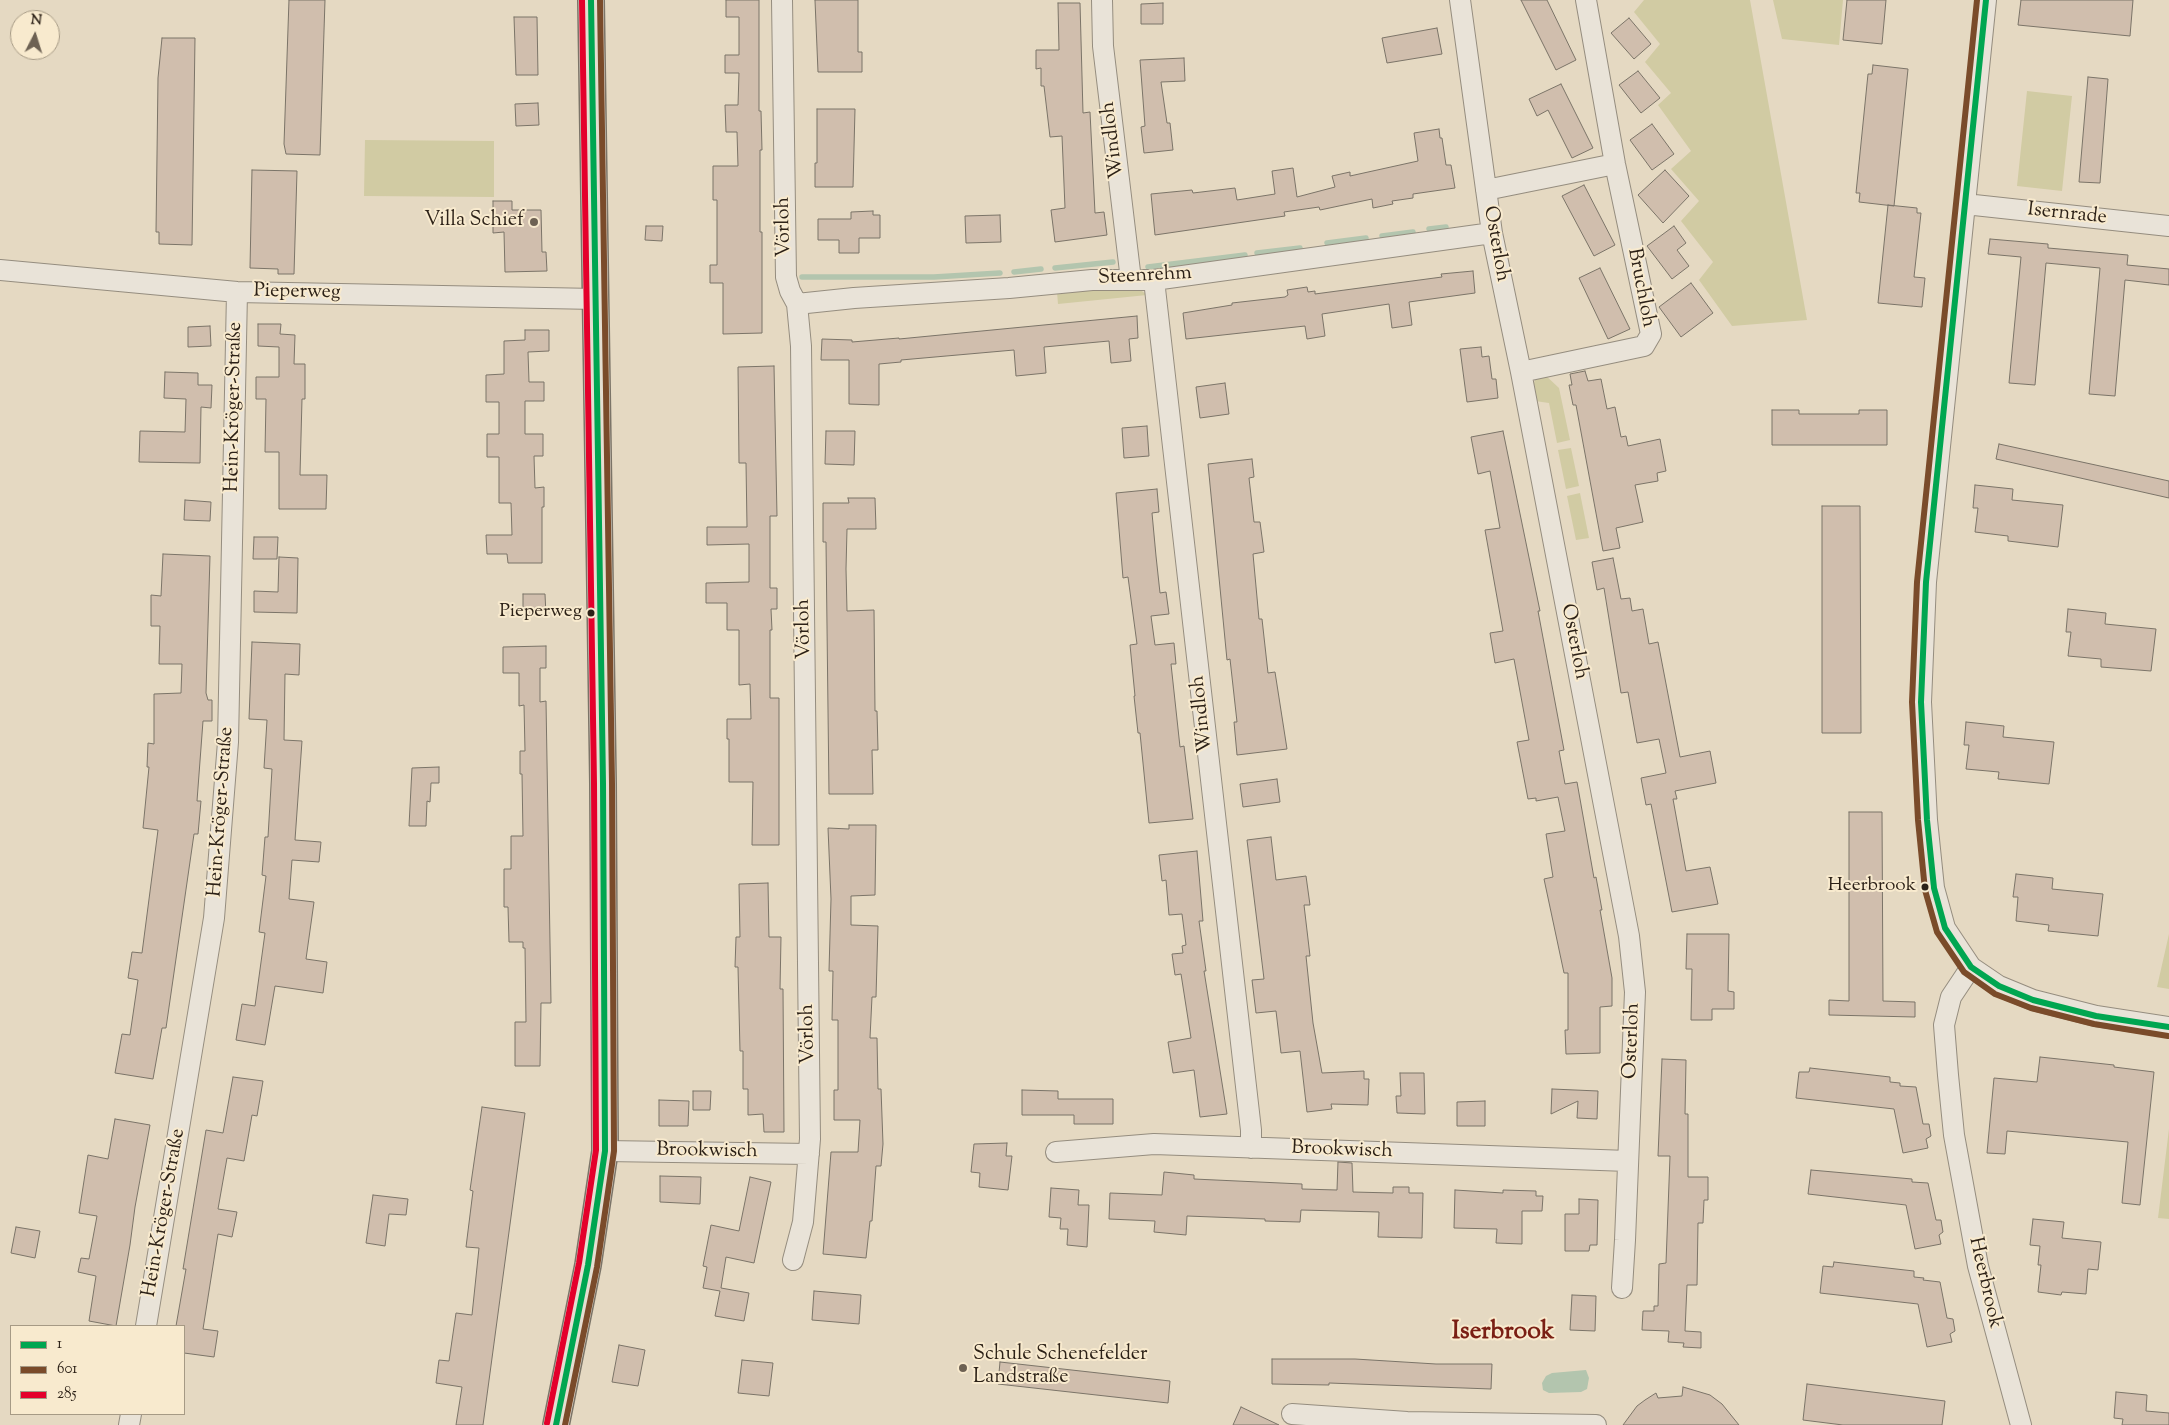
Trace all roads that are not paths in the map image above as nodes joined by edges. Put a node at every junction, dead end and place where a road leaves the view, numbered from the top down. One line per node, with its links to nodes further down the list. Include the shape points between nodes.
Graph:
1 (591, 0): 16 (main road)
2 (782, 0): 17 (street, Vörloh, via 786,277)
3 (1102, 0): 13 (street, Windloh, via 1103,46)
4 (1460, 0): 8 (street, Osterloh)
5 (1586, 0): 7 (street, Bruchloh)
6 (1986, 0): 9 (street)
7 (1615, 164): 8 (street); 18 (street, Bruchloh, via 1651,334 1644,346)
8 (1486, 190): 11 (street, Osterloh)
9 (1965, 204): 10 (street, Isernrade); 19 (street, via 1926,582 1921,702 1934,888 1945,928)
10 (2169, 226)
11 (1492, 233): 14 (street, Steenrehm); 18 (street, Osterloh)
12 (0, 270): 15 (street, Pieperweg)
13 (1131, 280): 14 (street, Steenrehm); 17 (street, Steenrehm, via 1092,280)
14 (1154, 280): 21 (street, Windloh)
15 (237, 292): 16 (street, Pieperweg); 28 (street, Hein-Kröger-Straße, via 228,742 214,918)
16 (596, 299): 22 (main road)
17 (797, 304): 24 (street, Vörloh, via 801,346 804,528)
18 (1521, 372): 25 (street, Osterloh, via 1630,936 1634,992)
19 (1971, 967): 20 (street, via 1999,986 2033,1000 2096,1016); 34 (street, Heerbrook, via 1951,997 1944,1025 1954,1134 1978,1266)
20 (2169, 1027)
21 (1251, 1148): 23 (street, Brookwisch, via 1154,1144); 25 (street, Brookwisch)
22 (605, 1151): 24 (street, Brookwisch); 32 (main road, via 588,1265)
23 (1056, 1152)
24 (810, 1154): 26 (street, Vörloh, via 803,1222)
25 (1628, 1161): 27 (street, Osterloh)
26 (793, 1260)
27 (1622, 1288)
28 (146, 1325)
29 (1292, 1414): 30 (street)
30 (1362, 1422): 31 (street)
31 (1406, 1423): 33 (street)
32 (556, 1425)
33 (1596, 1425)
34 (2021, 1425)

